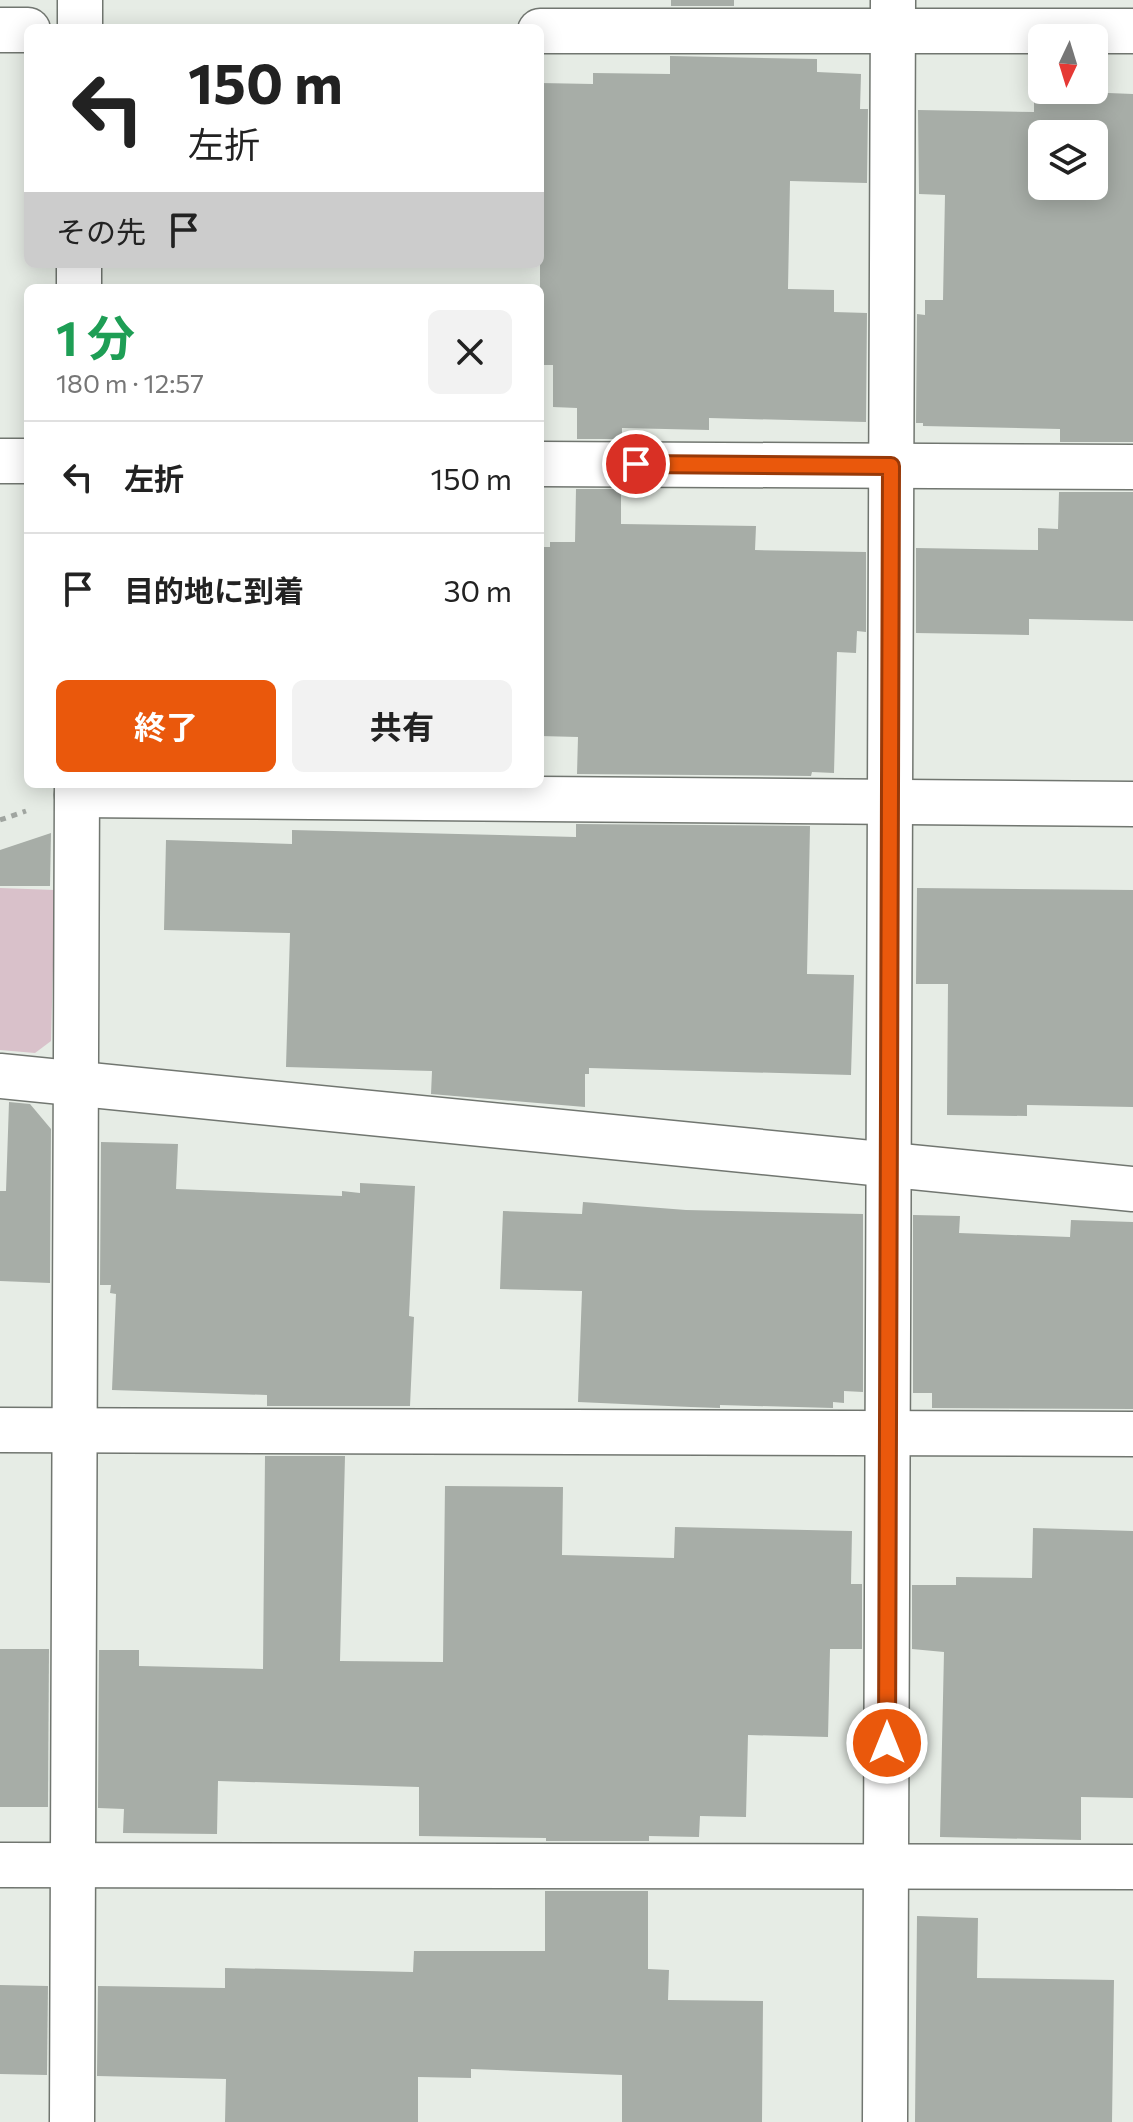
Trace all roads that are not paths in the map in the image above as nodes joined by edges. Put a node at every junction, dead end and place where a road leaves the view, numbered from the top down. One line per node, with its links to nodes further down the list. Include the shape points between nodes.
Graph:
1 (80, 0): 3 (street)
2 (893, 16): 6 (street); 7 (street); 11 (street)
3 (80, 24)
4 (0, 30): 5 (street)
5 (24, 30)
6 (544, 31)
7 (1133, 31)
8 (0, 461): 9 (street)
9 (24, 461)
10 (544, 464): 11 (street)
11 (891, 466): 12 (street); 14 (street)
12 (1133, 467)
13 (77, 790): 14 (street); 17 (street)
14 (890, 803): 15 (street); 18 (street)
15 (1133, 804)
16 (0, 1076): 17 (street)
17 (76, 1083): 18 (street); 21 (street)
18 (890, 1165): 19 (street); 22 (street)
19 (1133, 1189)
20 (0, 1430): 21 (street)
21 (74, 1430): 22 (street); 25 (street)
22 (888, 1433): 23 (street); 26 (street)
23 (1133, 1434)
24 (0, 1865): 25 (street)
25 (73, 1866): 26 (street); 28 (street)
26 (887, 1867): 27 (street); 29 (street)
27 (1133, 1867)
28 (72, 2122)
29 (885, 2122)

